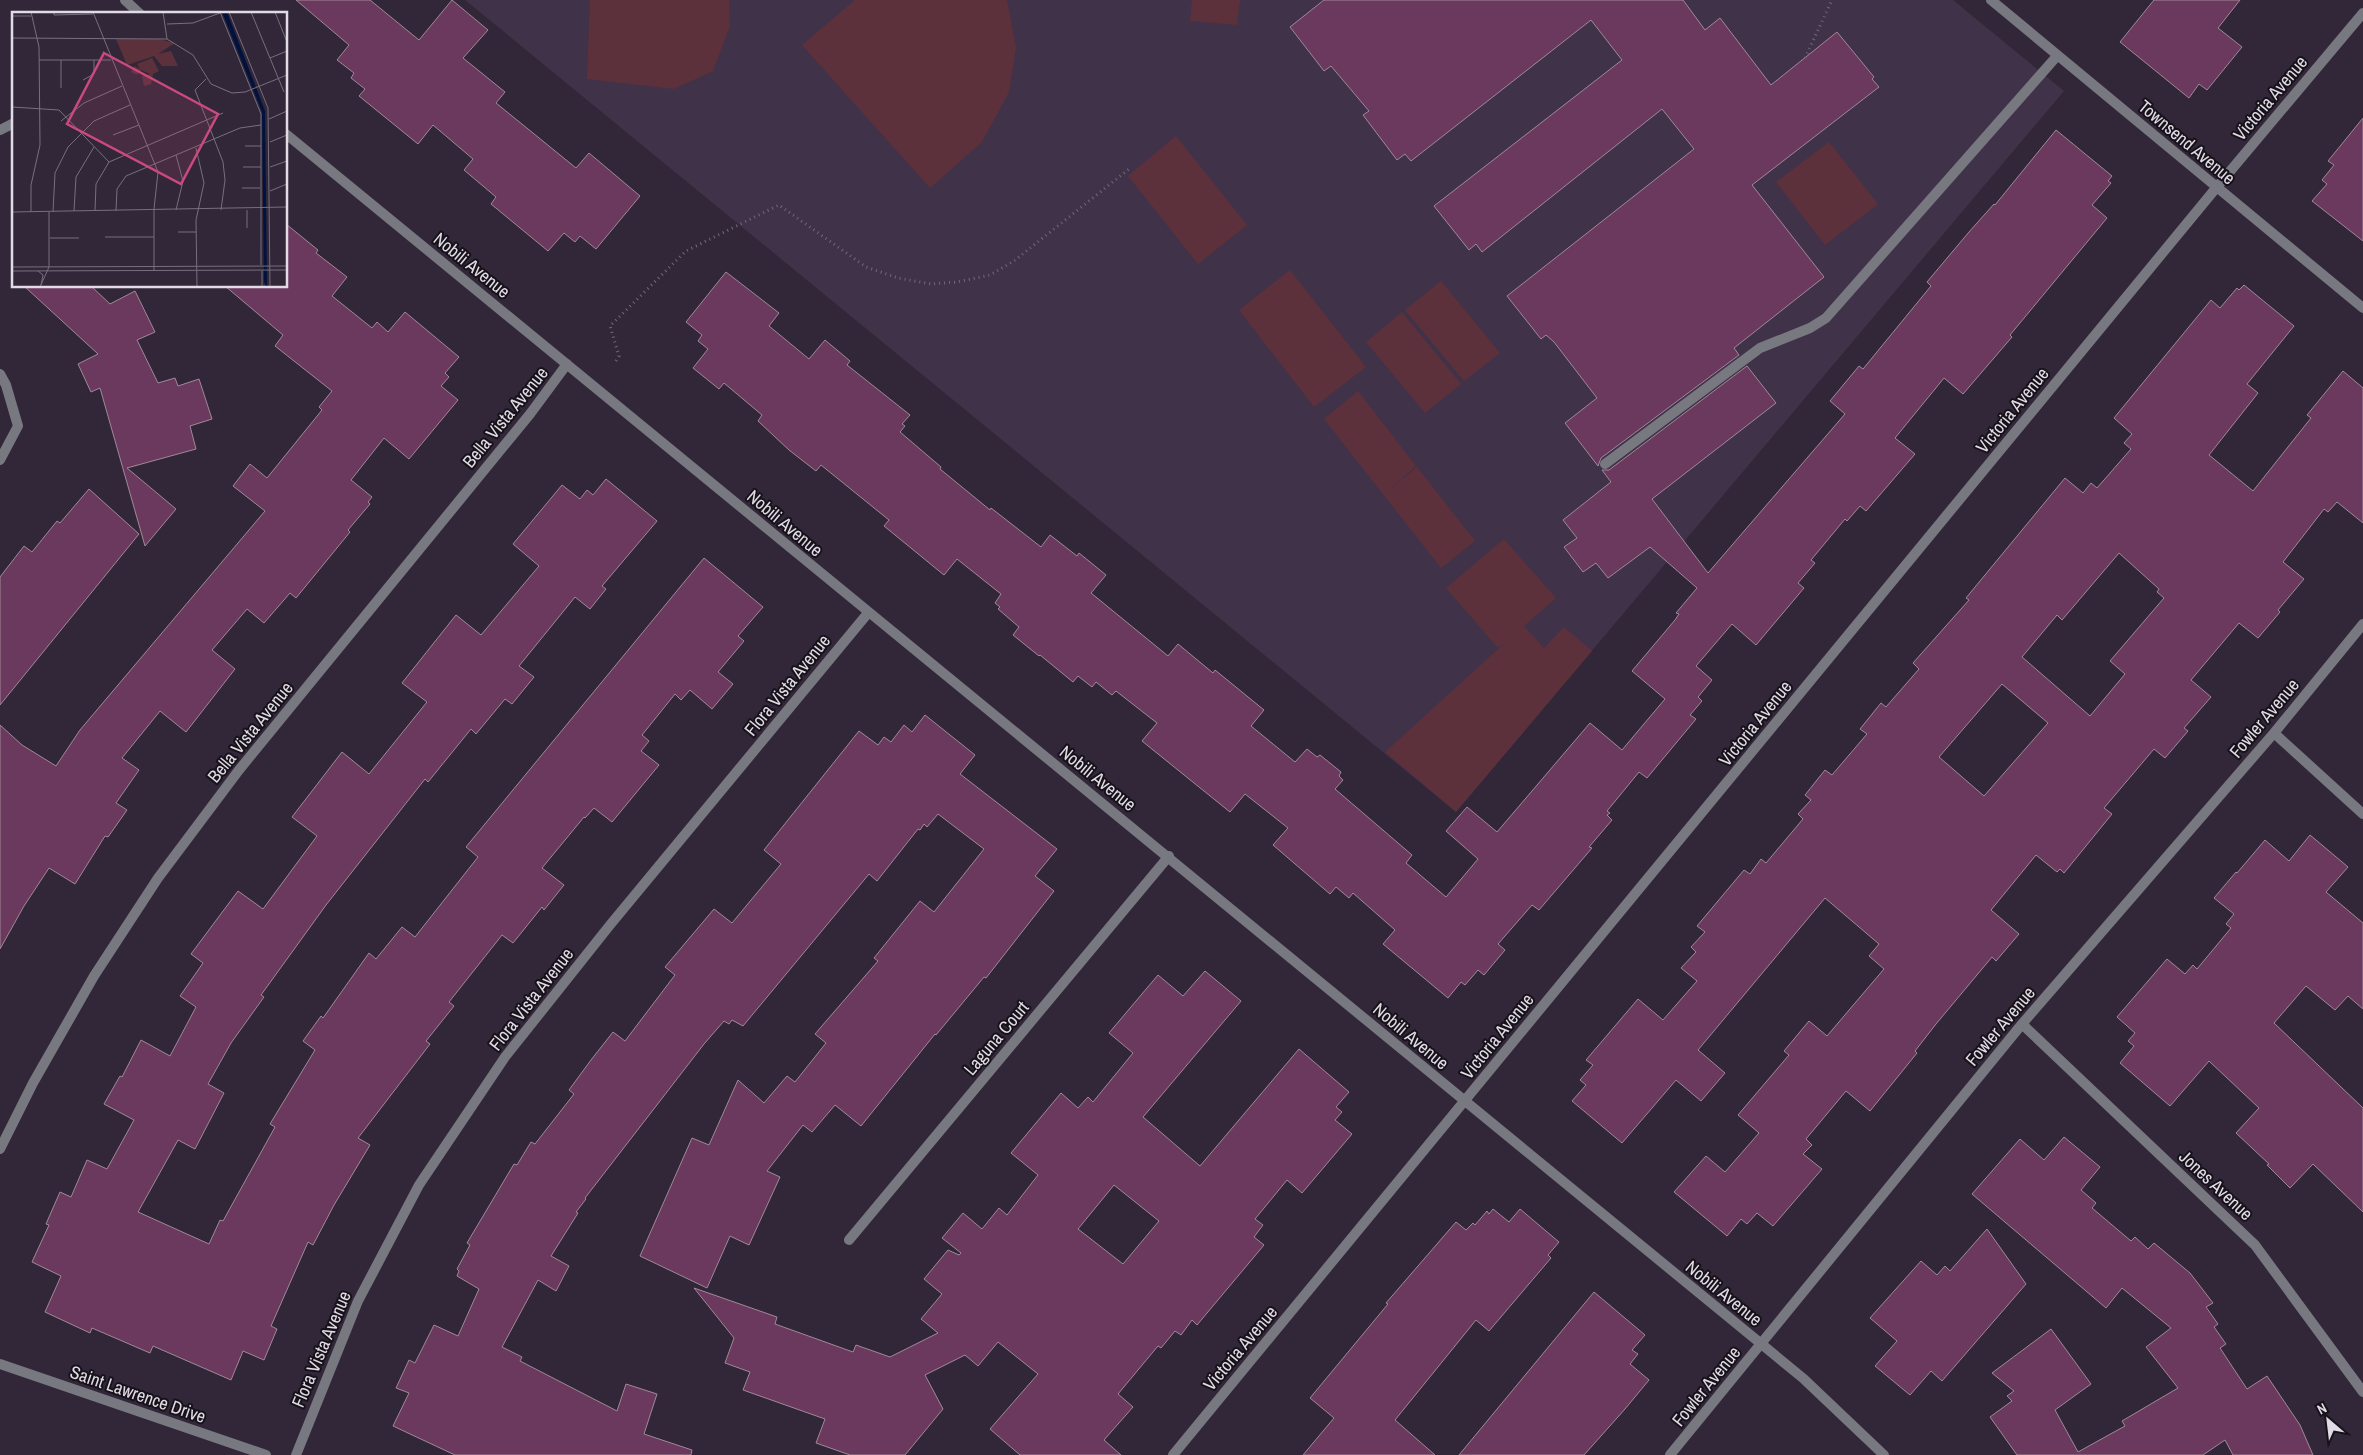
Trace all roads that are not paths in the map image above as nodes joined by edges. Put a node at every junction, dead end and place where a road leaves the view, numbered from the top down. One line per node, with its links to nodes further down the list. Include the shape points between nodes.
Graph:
1 (125, 0): 3 (street)
2 (1991, 0): 5 (street, Townsend Avenue)
3 (138, 12)
4 (2363, 13): 9 (street, Victoria Avenue)
5 (2058, 56): 9 (street, Townsend Avenue); 14 (street, via 1826,318 1760,348)
6 (12, 124): 7 (street)
7 (0, 130)
8 (288, 136): 11 (street, Nobili Avenue)
9 (2216, 188): 10 (street, Townsend Avenue); 21 (street, Victoria Avenue)
10 (2363, 308)
11 (567, 364): 15 (street, Nobili Avenue); 22 (street, Bella Vista Avenue, via 530,414 239,770 158,878 94,976 33,1083)
12 (0, 374): 13 (street, via 18,426)
13 (0, 460)
14 (1605, 464)
15 (868, 613): 19 (street, Nobili Avenue); 28 (street, Flora Vista Avenue, via 610,925 505,1058 419,1185 358,1301)
16 (2363, 624): 17 (street, Fowler Avenue)
17 (2274, 733): 18 (street); 20 (street, Fowler Avenue)
18 (2363, 814)
19 (1169, 856): 21 (street, Nobili Avenue); 23 (street, Laguna Court)
20 (2022, 1024): 24 (street, Fowler Avenue); 26 (street, Jones Avenue, via 2256,1244)
21 (1465, 1102): 24 (street, Nobili Avenue); 29 (street, Victoria Avenue)
22 (0, 1149)
23 (849, 1240)
24 (1761, 1344): 30 (street, Fowler Avenue); 31 (street, Nobili Avenue, via 1804,1379)
25 (0, 1364): 27 (street, Saint Lawrence Drive)
26 (2363, 1392)
27 (266, 1455)
28 (296, 1455)
29 (1173, 1455)
30 (1670, 1455)
31 (1884, 1455)

